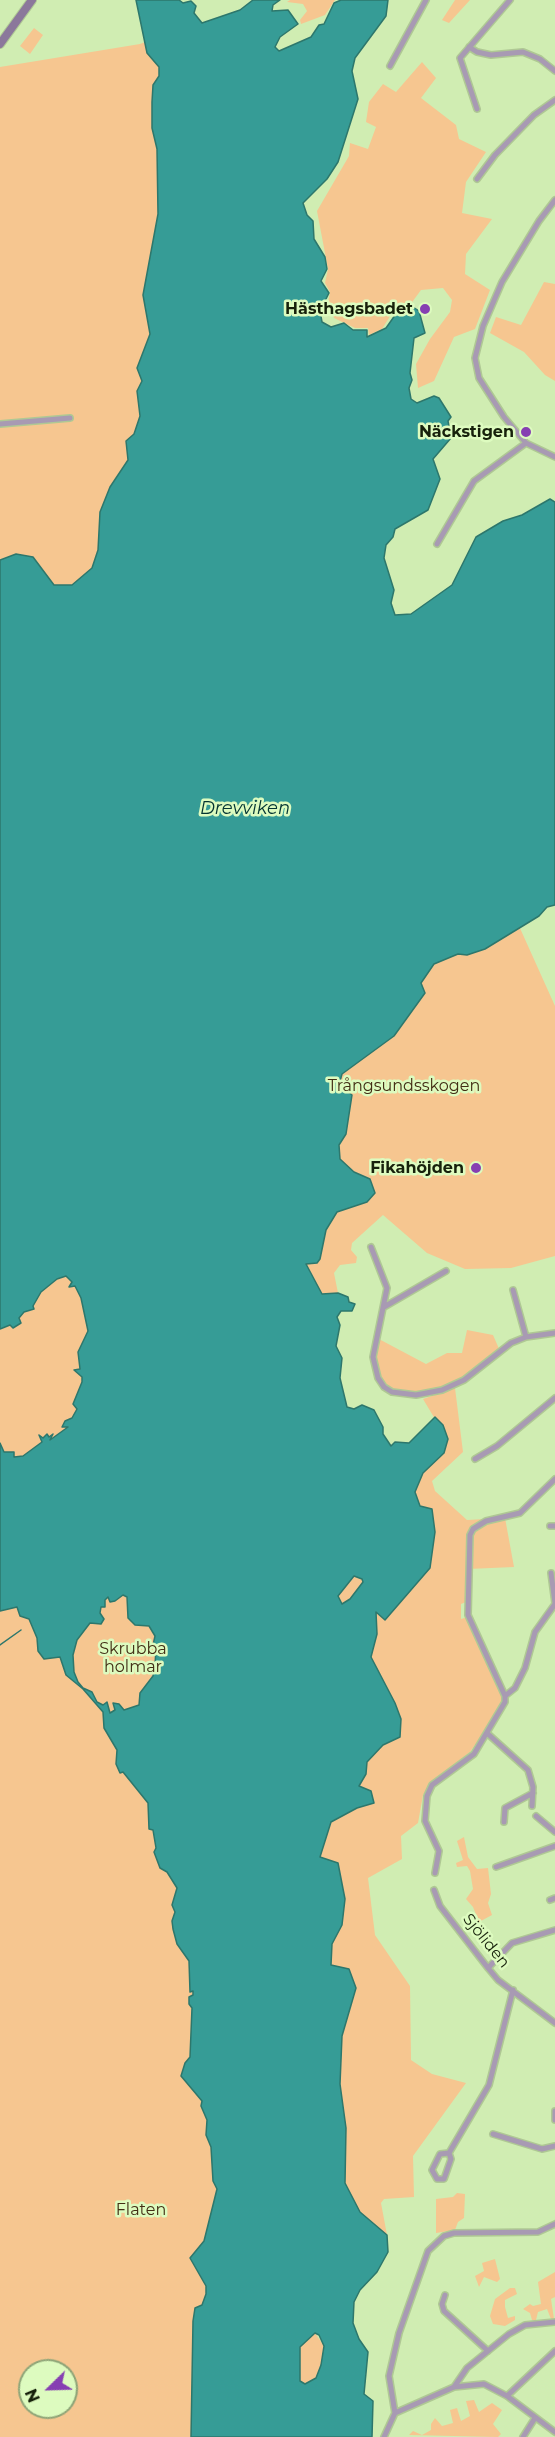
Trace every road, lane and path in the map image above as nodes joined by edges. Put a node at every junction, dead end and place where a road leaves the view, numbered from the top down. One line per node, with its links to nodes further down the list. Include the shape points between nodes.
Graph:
1 (26, 0): 5 (main road)
2 (32, 0): 6 (main road)
3 (426, 0): 8 (street)
4 (510, 0): 7 (street)
5 (0, 37)
6 (0, 44)
7 (469, 47): 9 (street, via 491,55 523,52); 11 (street, via 460,58)
8 (390, 66)
9 (555, 71)
10 (555, 100): 12 (street, via 534,115)
11 (477, 109)
12 (477, 179)
13 (555, 200): 16 (street, via 502,282 476,348 479,378 488,396)
14 (70, 418): 15 (street)
15 (0, 424)
16 (526, 443): 17 (street); 18 (street, via 474,481)
17 (555, 457)
18 (437, 544)
19 (371, 1247): 22 (street, via 386,1282)
20 (446, 1271): 22 (street)
21 (513, 1290): 24 (street)
22 (384, 1307): 24 (street, via 373,1356 378,1378 392,1392 427,1394 459,1384 504,1347)
23 (555, 1333): 24 (street)
24 (526, 1337)
25 (555, 1398): 26 (street, via 497,1446)
26 (475, 1459)
27 (555, 1479): 30 (street, via 520,1513 486,1521 470,1535 468,1615)
28 (551, 1573): 29 (street)
29 (555, 1604): 30 (street, via 535,1632 516,1686)
30 (505, 1696): 31 (street)
31 (488, 1734): 32 (street, via 528,1770); 39 (street, via 465,1763 432,1785 427,1796 425,1821 439,1851)
32 (533, 1793): 33 (street); 35 (street, via 505,1808)
33 (532, 1806)
34 (536, 1816): 36 (street)
35 (504, 1822)
36 (555, 1832)
37 (555, 1846): 38 (street)
38 (496, 1867)
39 (435, 1873)
40 (434, 1890): 42 (street, Sjöliden, via 440,1906)
41 (555, 1930): 42 (street, via 512,1943)
42 (488, 1968): 43 (street, Sjöliden)
43 (513, 1990): 44 (street, Sjöliden); 49 (street, via 489,2085)
44 (555, 2023)
45 (555, 2110): 46 (street)
46 (555, 2120)
47 (493, 2134): 48 (street, via 542,2149)
48 (555, 2146)
49 (449, 2153): 49 (street, via 440,2154 432,2170 436,2179 444,2179)
50 (555, 2217): 51 (street)
51 (553, 2224): 58 (street, via 538,2232 454,2233 444,2236 428,2251 399,2333 389,2376)
52 (445, 2295): 54 (street, via 444,2311)
53 (555, 2322): 54 (street, via 525,2325)
54 (488, 2351): 56 (street, via 467,2368)
55 (555, 2351): 57 (street)
56 (454, 2387): 57 (street, via 484,2384); 58 (street)
57 (507, 2396): 59 (street)
58 (395, 2413): 61 (street)
59 (535, 2418): 60 (street); 62 (street)
60 (555, 2432)
61 (384, 2437)
62 (523, 2437)

